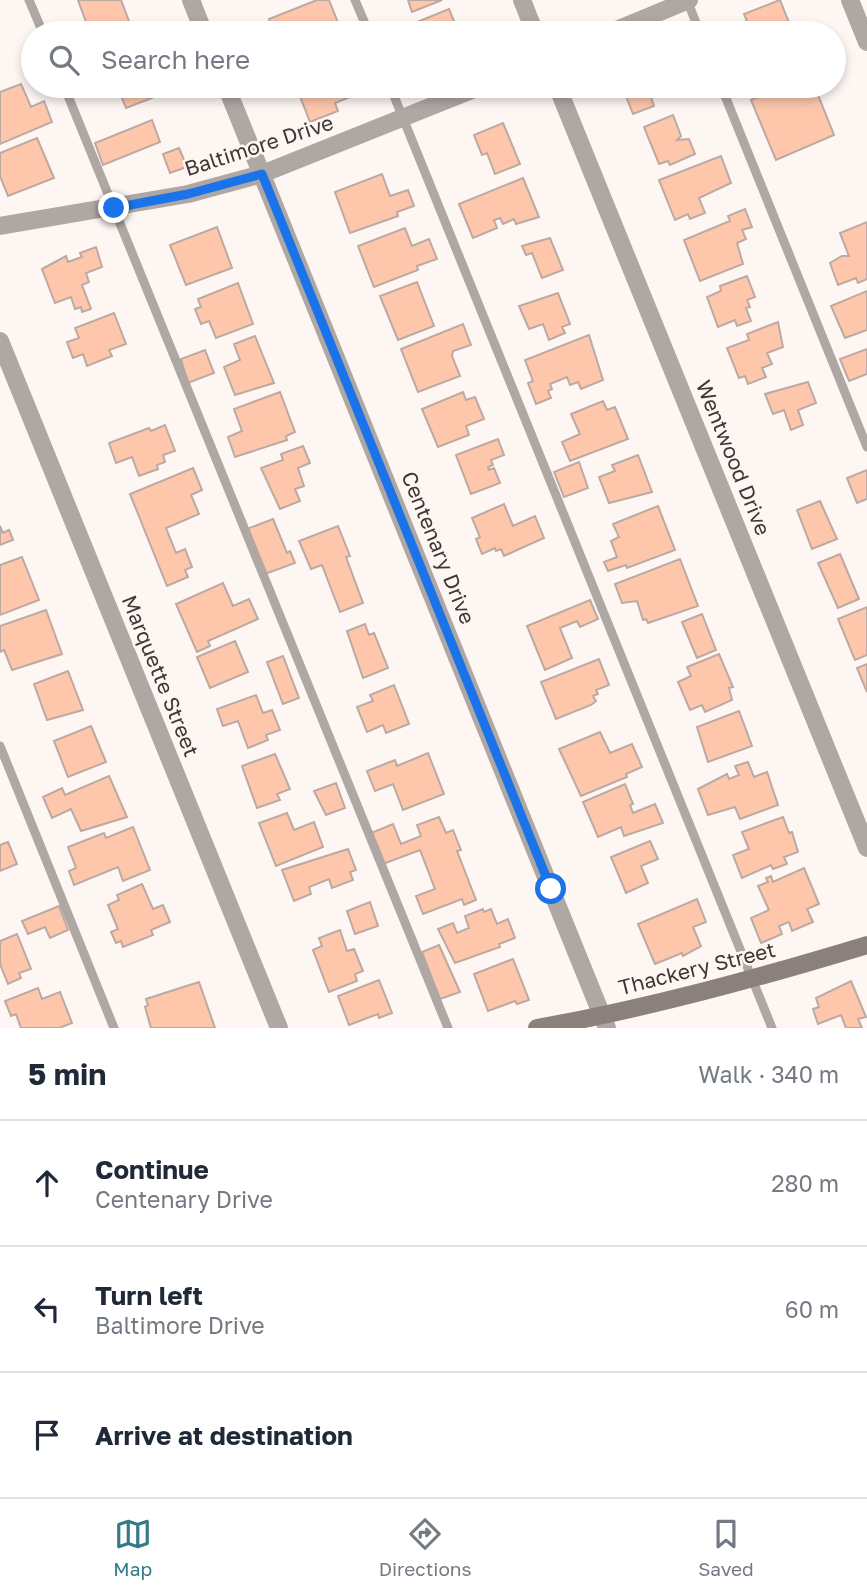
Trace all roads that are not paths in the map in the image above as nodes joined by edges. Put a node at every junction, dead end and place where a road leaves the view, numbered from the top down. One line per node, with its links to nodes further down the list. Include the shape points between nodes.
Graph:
1 (29, 0): 7 (lane)
2 (191, 0): 8 (street)
3 (355, 0): 9 (lane)
4 (522, 0): 10 (street)
5 (688, 0): 11 (street); 12 (lane)
6 (850, 0): 13 (street)
7 (38, 21)
8 (199, 21)
9 (364, 21)
10 (530, 21)
11 (638, 21)
12 (696, 21)
13 (867, 42)
14 (69, 98): 22 (lane)
15 (231, 98): 21 (street, Centenary Drive)
16 (395, 98): 20 (lane)
17 (453, 98): 20 (street, Baltimore Drive)
18 (562, 98): 27 (street, Wentwood Drive)
19 (726, 98): 25 (lane)
20 (404, 118): 21 (street, Baltimore Drive); 29 (lane)
21 (262, 174): 22 (street, Baltimore Drive); 30 (street, Centenary Drive)
22 (114, 208): 23 (street, Baltimore Drive); 33 (lane)
23 (0, 226)
24 (0, 341): 32 (street, Marquette Street)
25 (867, 447)
26 (0, 746): 31 (lane)
27 (867, 848)
28 (867, 945): 29 (street, Thackery Street)
29 (752, 980): 30 (street, Thackery Street); 35 (lane)
30 (605, 1022): 34 (street, Thackery Street)
31 (114, 1028)
32 (279, 1028)
33 (448, 1028)
34 (537, 1028)
35 (772, 1028)

